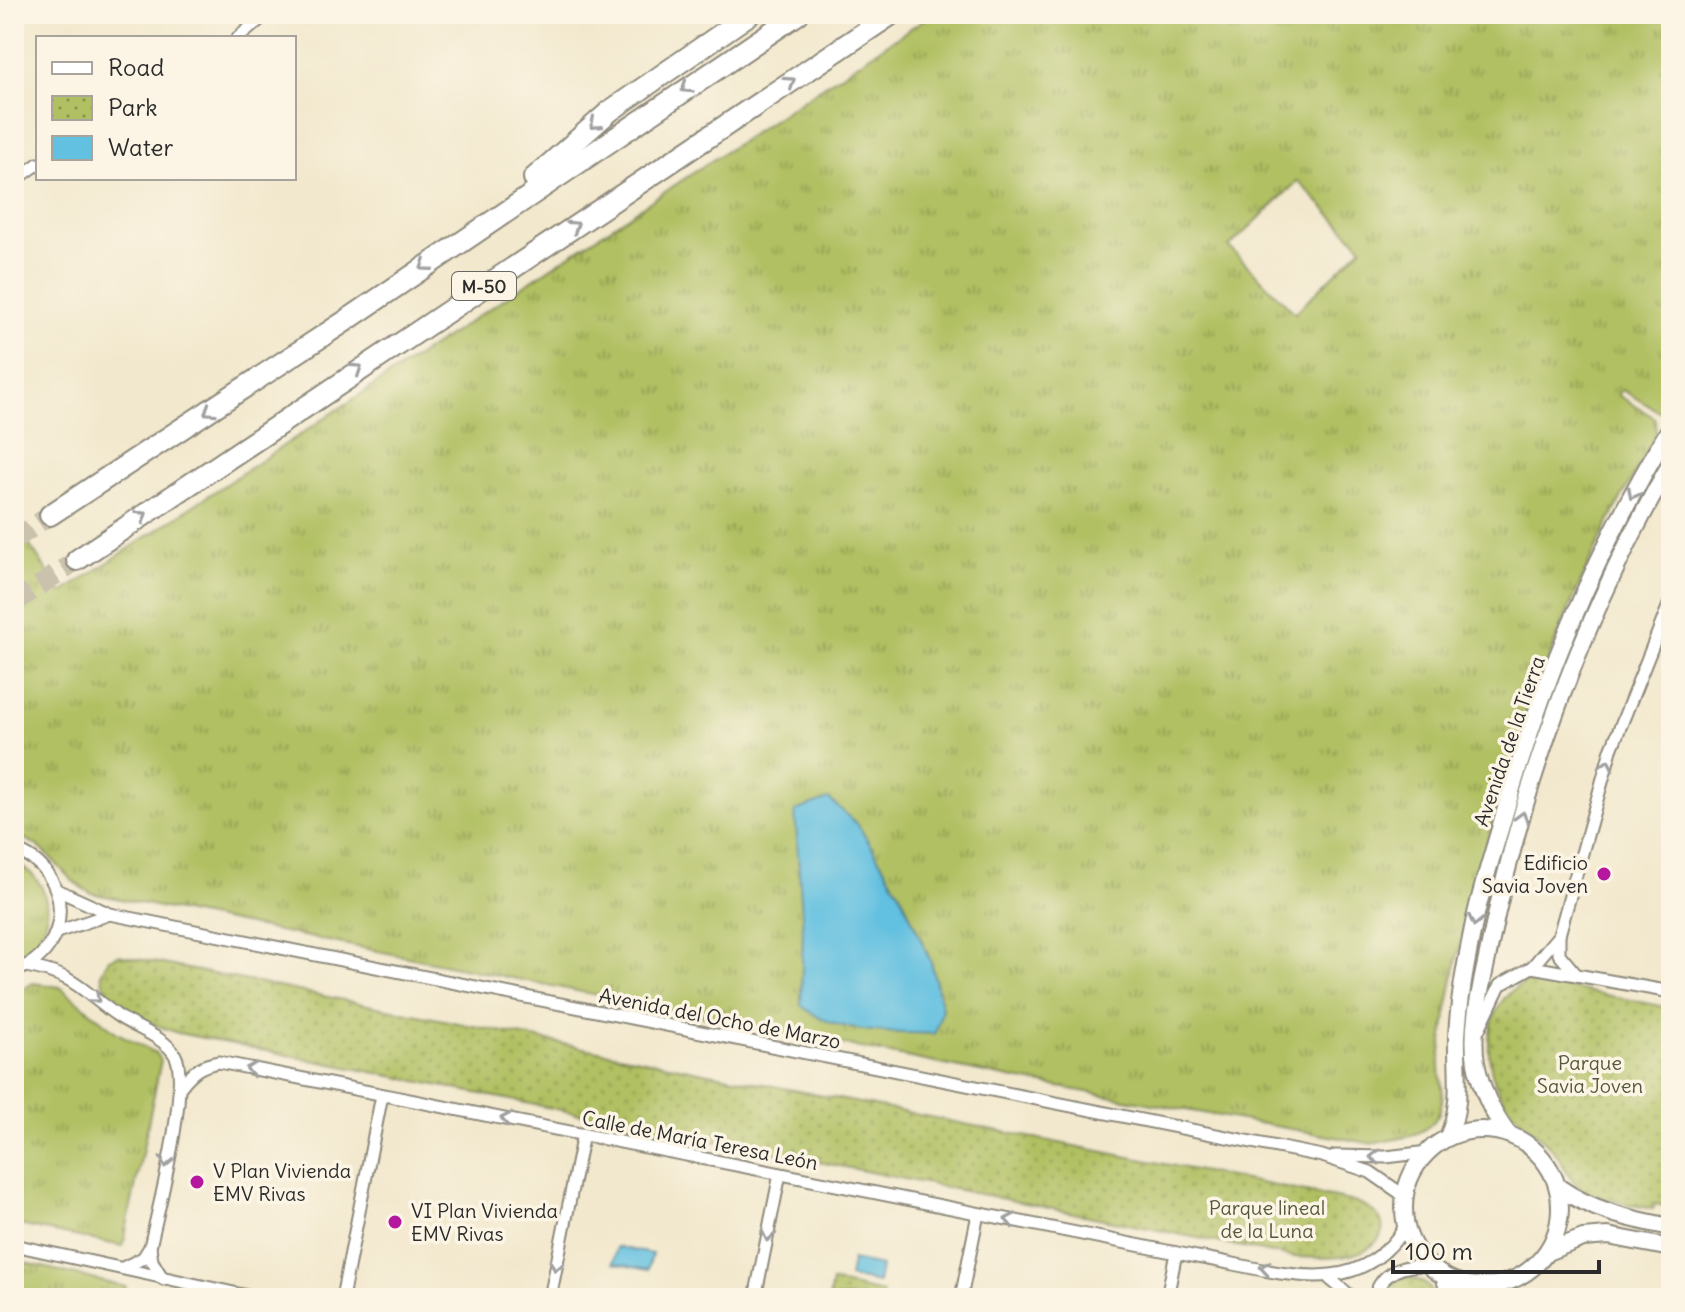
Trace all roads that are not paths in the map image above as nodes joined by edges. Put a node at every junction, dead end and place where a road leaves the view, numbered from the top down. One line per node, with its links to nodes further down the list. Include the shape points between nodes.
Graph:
1 (266, 14): 5 (street)
2 (750, 14): 8 (highway, one-way to 8, via 610,111)
3 (798, 14): 8 (highway, M-50, one-way to 8)
4 (892, 14): 12 (highway, M-50, one-way to 4)
5 (240, 36)
6 (36, 165): 7 (street)
7 (14, 181)
8 (463, 240): 11 (highway, M-50, one-way to 11)
9 (1671, 427): 29 (street, Avenida de la Tierra, one-way to 29, via 1577,610 1508,801 1474,924 1460,1000 1459,1105)
10 (1671, 463): 24 (street, Avenida de la Tierra, one-way to 10, via 1493,928 1544,747 1594,617)
11 (50, 515)
12 (77, 560)
13 (1671, 600): 18 (street, one-way to 13, via 1611,750)
14 (14, 850): 15 (street, via 46,870)
15 (57, 890): 16 (street, Avenida del Ocho de Marzo); 17 (street)
16 (110, 914): 17 (street); 31 (street, Avenida del Ocho de Marzo)
17 (57, 932): 19 (street, via 48,948)
18 (1559, 935): 20 (street); 22 (street, via 1559,954)
19 (26, 966): 21 (street); 25 (street, one-way to 25, via 71,978 169,1048 176,1056)
20 (1532, 967): 22 (street); 24 (street, via 1500,985)
21 (14, 971)
22 (1576, 974): 23 (street)
23 (1671, 992)
24 (1476, 1037): 28 (street, Avenida de la Tierra, via 1485,1093)
25 (181, 1086): 26 (street, Calle de María Teresa León, one-way to 25, via 219,1062 192,1072); 39 (street, one-way to 39)
26 (382, 1095): 27 (street, Calle de María Teresa León, one-way to 26); 50 (street)
27 (583, 1134): 32 (street, Calle de María Teresa León); 51 (street, one-way to 51)
28 (1508, 1134): 29 (street, via 1478,1130); 33 (street, via 1534,1149)
29 (1448, 1137): 30 (street)
30 (1428, 1152): 31 (street, Avenida del Ocho de Marzo, one-way to 31); 34 (street, via 1412,1174)
31 (1322, 1156): 34 (street, Avenida del Ocho de Marzo, via 1370,1172)
32 (780, 1174): 35 (street, Calle de María Teresa León); 52 (street, one-way to 52)
33 (1558, 1187): 37 (street, via 1617,1216); 41 (street, via 1560,1221)
34 (1406, 1197): 36 (street)
35 (978, 1214): 42 (street, Calle de María Teresa León, one-way to 35); 53 (street)
36 (1406, 1225): 43 (street, via 1414,1247); 47 (street, via 1392,1248 1374,1262)
37 (1671, 1227)
38 (14, 1245): 44 (street)
39 (150, 1247): 44 (street, via 143,1258); 46 (street)
40 (1671, 1248): 41 (street, via 1608,1236 1583,1238)
41 (1547, 1252): 48 (street, via 1526,1273)
42 (1176, 1253): 47 (street, Calle de María Teresa León, one-way to 42); 54 (street)
43 (1429, 1265): 45 (street); 56 (street, via 1409,1265 1384,1276)
44 (123, 1268): 46 (street)
45 (1444, 1276): 48 (street); 57 (street)
46 (163, 1279): 49 (street)
47 (1330, 1279): 55 (street)
48 (1494, 1291)
49 (257, 1298)
50 (342, 1298)
51 (550, 1298)
52 (755, 1298)
53 (961, 1298)
54 (1167, 1298)
55 (1353, 1298)
56 (1374, 1298)
57 (1451, 1298)

